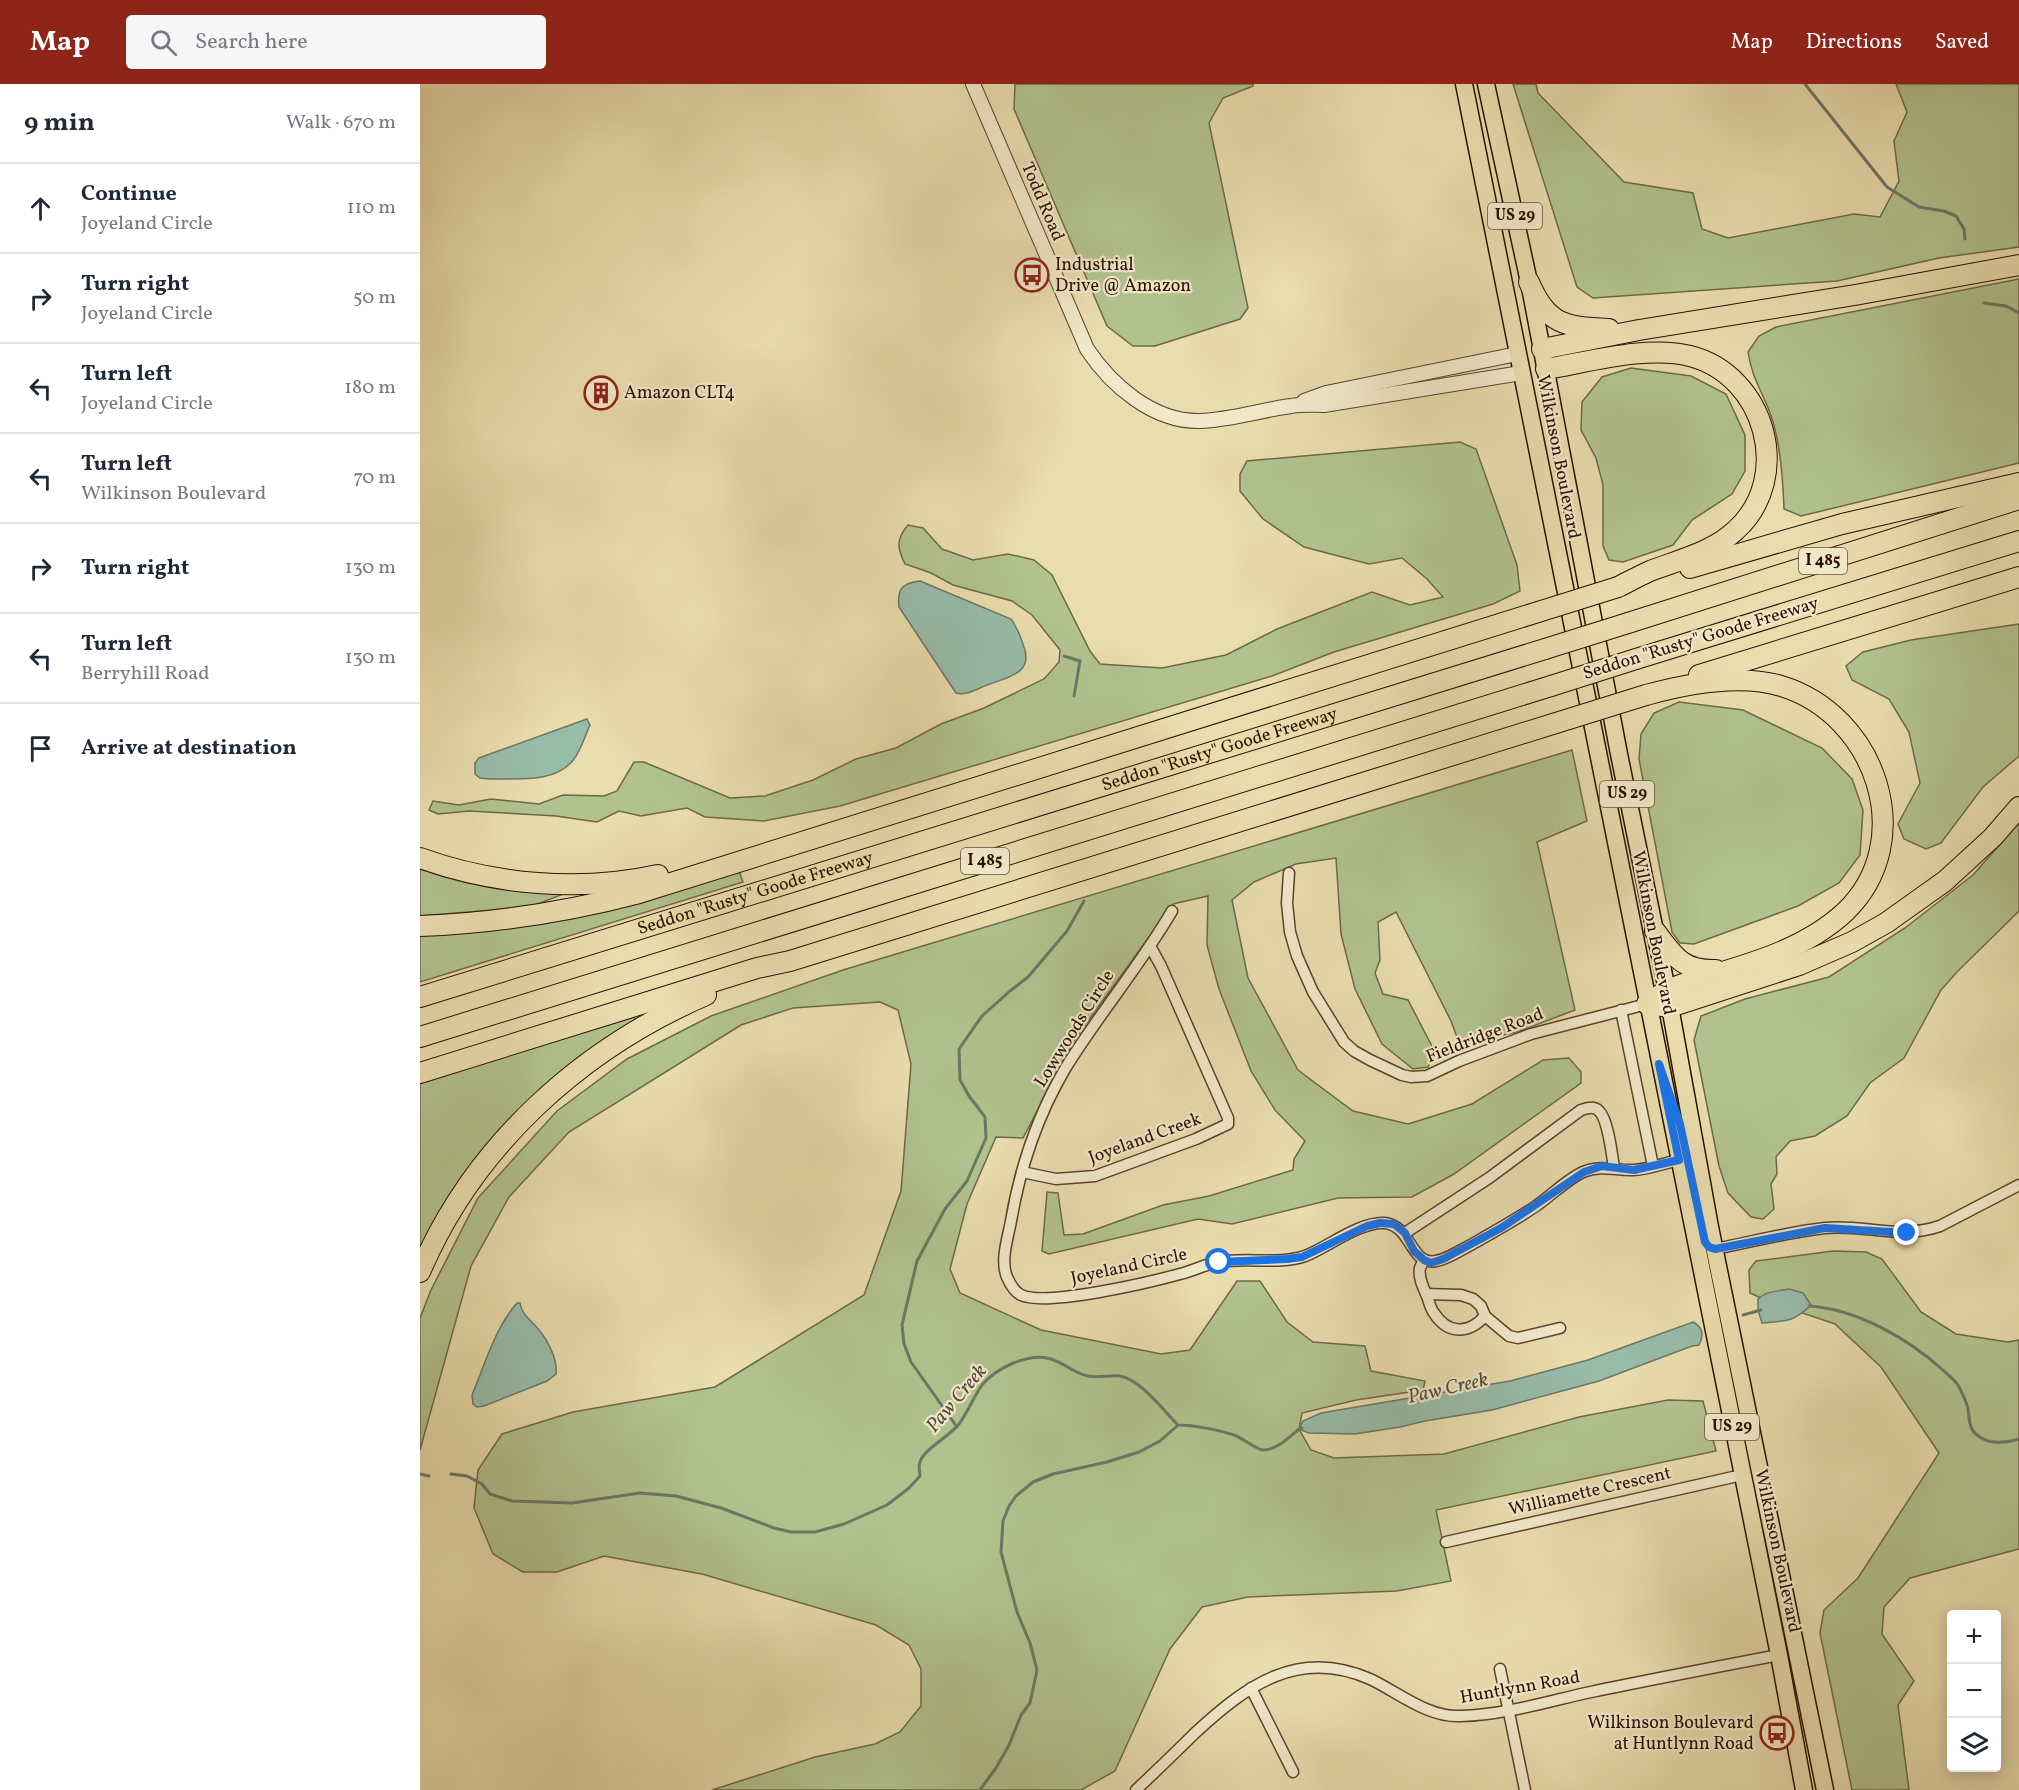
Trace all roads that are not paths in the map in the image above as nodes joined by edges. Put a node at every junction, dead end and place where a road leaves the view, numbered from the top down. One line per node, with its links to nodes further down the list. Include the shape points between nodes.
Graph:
1 (973, 84): 11 (street, Todd Road, via 1080,336 1104,372 1141,402 1186,420 1221,419)
2 (1464, 84): 8 (main road, Wilkinson Boulevard / US 29)
3 (1486, 84): 5 (main road, Wilkinson Boulevard / US 29)
4 (2019, 265): 6 (highway)
5 (1529, 282): 6 (highway, via 1545,312 1556,319 1587,328); 7 (main road, Wilkinson Boulevard / US 29)
6 (1639, 330): 7 (highway)
7 (1542, 349): 8 (main road); 9 (main road, Wilkinson Boulevard / US 29)
8 (1517, 354): 10 (main road, Wilkinson Boulevard / US 29); 11 (street, Todd Road, via 1326,393)
9 (1546, 369): 10 (main road); 16 (highway, via 1647,353 1690,356 1727,374 1750,399 1762,423 1767,467 1757,502 1747,519 1712,547); 24 (main road, Wilkinson Boulevard / US 29)
10 (1521, 373): 11 (street, Todd Road, via 1324,405); 30 (main road, Wilkinson Boulevard / US 29)
11 (1294, 405)
12 (2019, 483): 16 (highway, via 1842,524)
13 (2019, 499): 28 (highway, Seddon "Rusty" Goode Freeway / I 485, bridge)
14 (2019, 541): 32 (highway, Seddon "Rusty" Goode Freeway / I 485, bridge)
15 (2019, 577): 17 (highway, via 1693,677)
16 (1618, 587): 20 (highway, bridge)
17 (1655, 693): 26 (highway, bridge); 27 (highway, via 1726,681 1757,681 1799,693 1832,713 1857,741 1872,769 1880,796 1879,848 1868,881 1857,898 1809,938)
18 (2019, 807): 29 (highway, via 1968,861 1915,904 1852,942 1799,965)
19 (420, 858): 20 (highway, via 470,873 546,883 608,883 719,863)
20 (728, 866): 23 (highway, via 566,910)
21 (1289, 873): 31 (street, Fieldridge Road, via 1290,932 1313,992 1344,1042 1402,1075 1427,1076 1531,1034)
22 (1172, 911): 25 (street, Lowwoods Circle)
23 (420, 926)
24 (1655, 931): 27 (highway, via 1681,963 1693,969); 29 (main road, Wilkinson Boulevard / US 29)
25 (1150, 946): 38 (street, Lowwoods Circle, via 1061,1077); 38 (street, Joyeland Creek, via 1228,1124 1095,1176 1056,1179)
26 (790, 961): 34 (highway); 43 (highway, via 655,1019 602,1052 543,1098 477,1173 442,1227)
27 (1728, 970): 29 (highway)
28 (420, 997)
29 (1669, 998): 30 (highway); 41 (main road, Wilkinson Boulevard / US 29)
30 (1647, 1004): 31 (street, Fieldridge Road); 33 (main road, Wilkinson Boulevard / US 29)
31 (1622, 1010): 36 (street)
32 (420, 1037)
33 (1659, 1064): 35 (main road, Wilkinson Boulevard / US 29); 41 (main road, via 1680,1124 1705,1242)
34 (420, 1073)
35 (1679, 1160): 36 (street); 47 (main road, Wilkinson Boulevard / US 29)
36 (1653, 1166): 37 (street, via 1634,1170)
37 (1614, 1168): 40 (street, via 1604,1117 1590,1107); 42 (street, via 1602,1166 1584,1172 1501,1228 1443,1259 1431,1263)
38 (1022, 1172): 40 (street, Joyeland Circle, via 1004,1267 1012,1287 1023,1296 1075,1297 1219,1262 1302,1257 1380,1223 1394,1224)
39 (2019, 1185): 41 (street, via 1926,1230 1899,1233 1825,1228)
40 (1405, 1233): 42 (street)
41 (1715, 1249): 48 (main road, Wilkinson Boulevard / US 29)
42 (1424, 1260): 44 (street, via 1420,1279)
43 (420, 1272)
44 (1426, 1294): 45 (street, via 1473,1299); 45 (street, via 1443,1324 1456,1329 1467,1330)
45 (1485, 1316): 46 (street, via 1509,1336 1518,1338)
46 (1560, 1328)
47 (1742, 1475): 49 (main road, Wilkinson Boulevard / US 29); 50 (street, Williamette Crescent)
48 (1772, 1532): 49 (main road); 59 (main road, Wilkinson Boulevard / US 29)
49 (1755, 1536): 51 (main road, Wilkinson Boulevard / US 29)
50 (1446, 1542)
51 (1779, 1655): 54 (street, Huntlynn Road); 58 (main road, Wilkinson Boulevard / US 29)
52 (1500, 1669): 54 (street)
53 (1251, 1688): 54 (street, Huntlynn Road, via 1284,1673 1332,1670 1365,1678 1445,1715 1460,1717); 55 (street); 56 (street, Huntlynn Road, via 1216,1714)
54 (1509, 1710): 57 (street)
55 (1293, 1772)
56 (1136, 1790)
57 (1525, 1790)
58 (1804, 1790)
59 (1826, 1790)

